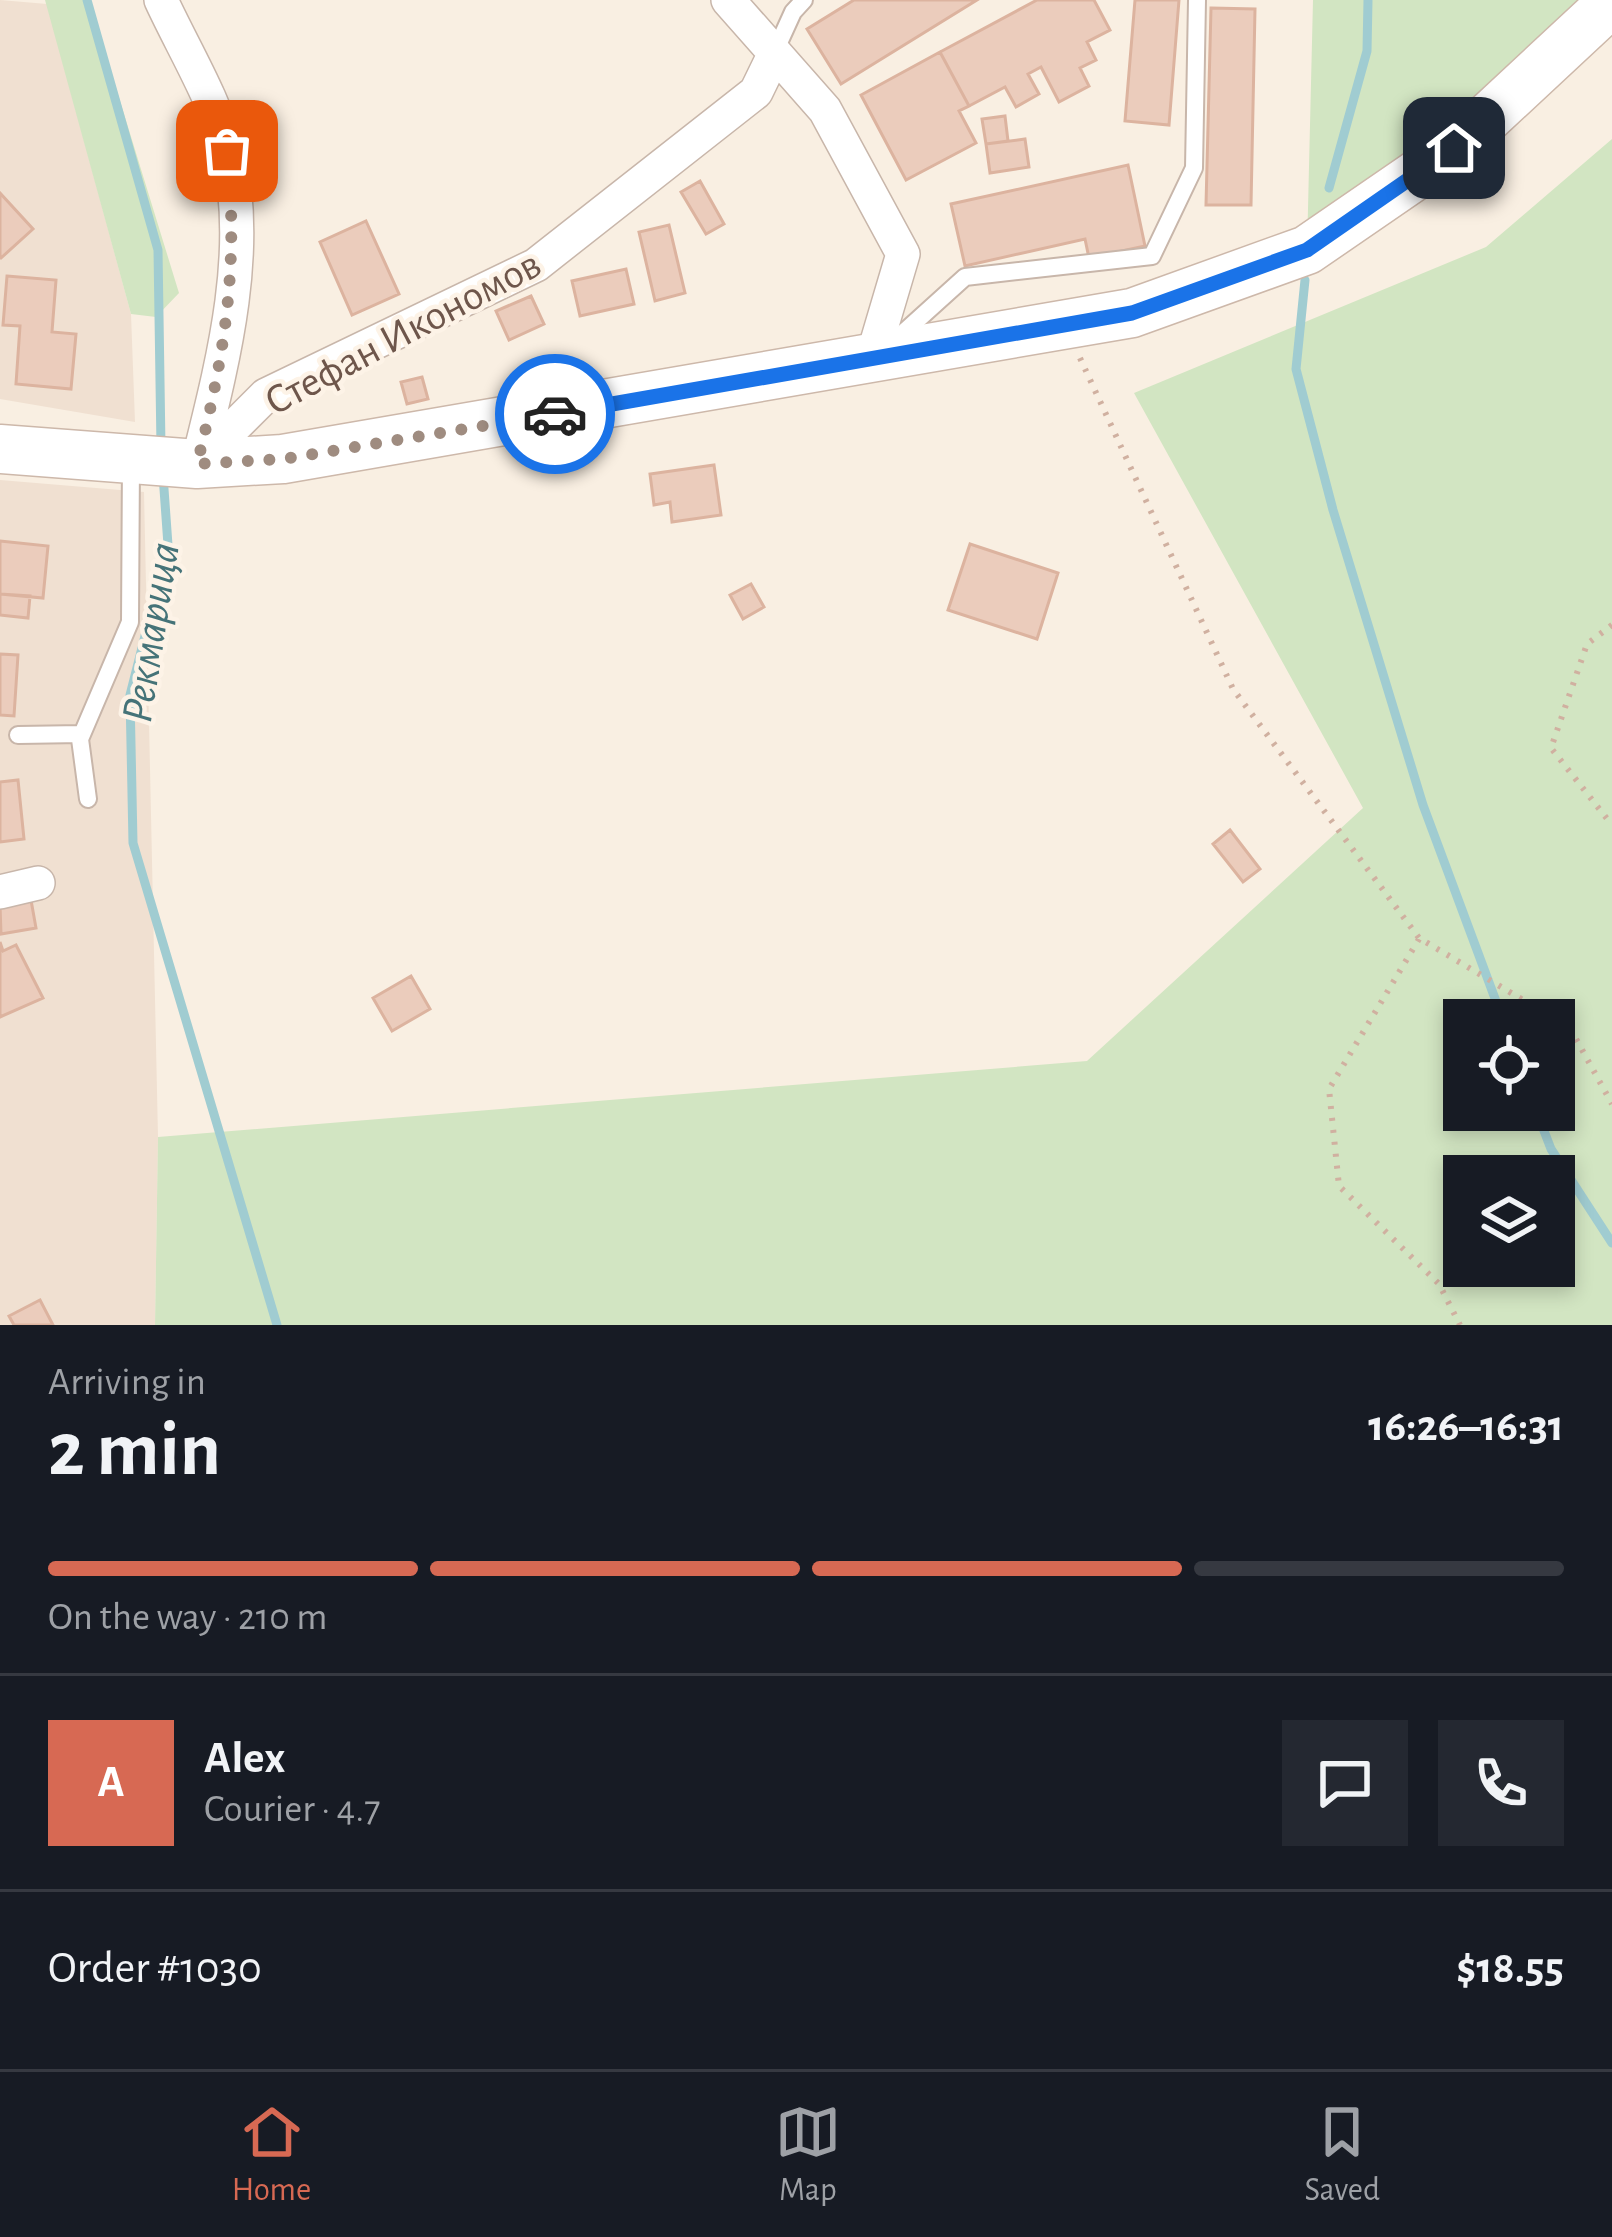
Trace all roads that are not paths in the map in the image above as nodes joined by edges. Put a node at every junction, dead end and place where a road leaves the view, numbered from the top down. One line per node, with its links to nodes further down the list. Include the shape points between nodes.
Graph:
1 (161, 0): 9 (street, via 227,151 236,231 224,356)
2 (728, 0): 6 (street)
3 (804, 0): 6 (lane, Стефан Икономов)
4 (1197, 0): 7 (lane, via 1194,168 1152,256 965,277)
5 (1612, 2): 7 (street, via 1454,148 1307,250 1132,313)
6 (773, 57): 7 (street, via 825,110 903,254); 9 (street, Стефан Икономов, via 756,92 536,266 266,395)
7 (872, 362): 9 (street, via 283,459)
8 (0, 449): 9 (street)
9 (163, 461): 10 (lane, via 130,622)
10 (82, 734): 11 (lane); 12 (lane)
11 (18, 736)
12 (88, 799)
13 (38, 883): 14 (street)
14 (0, 892)

